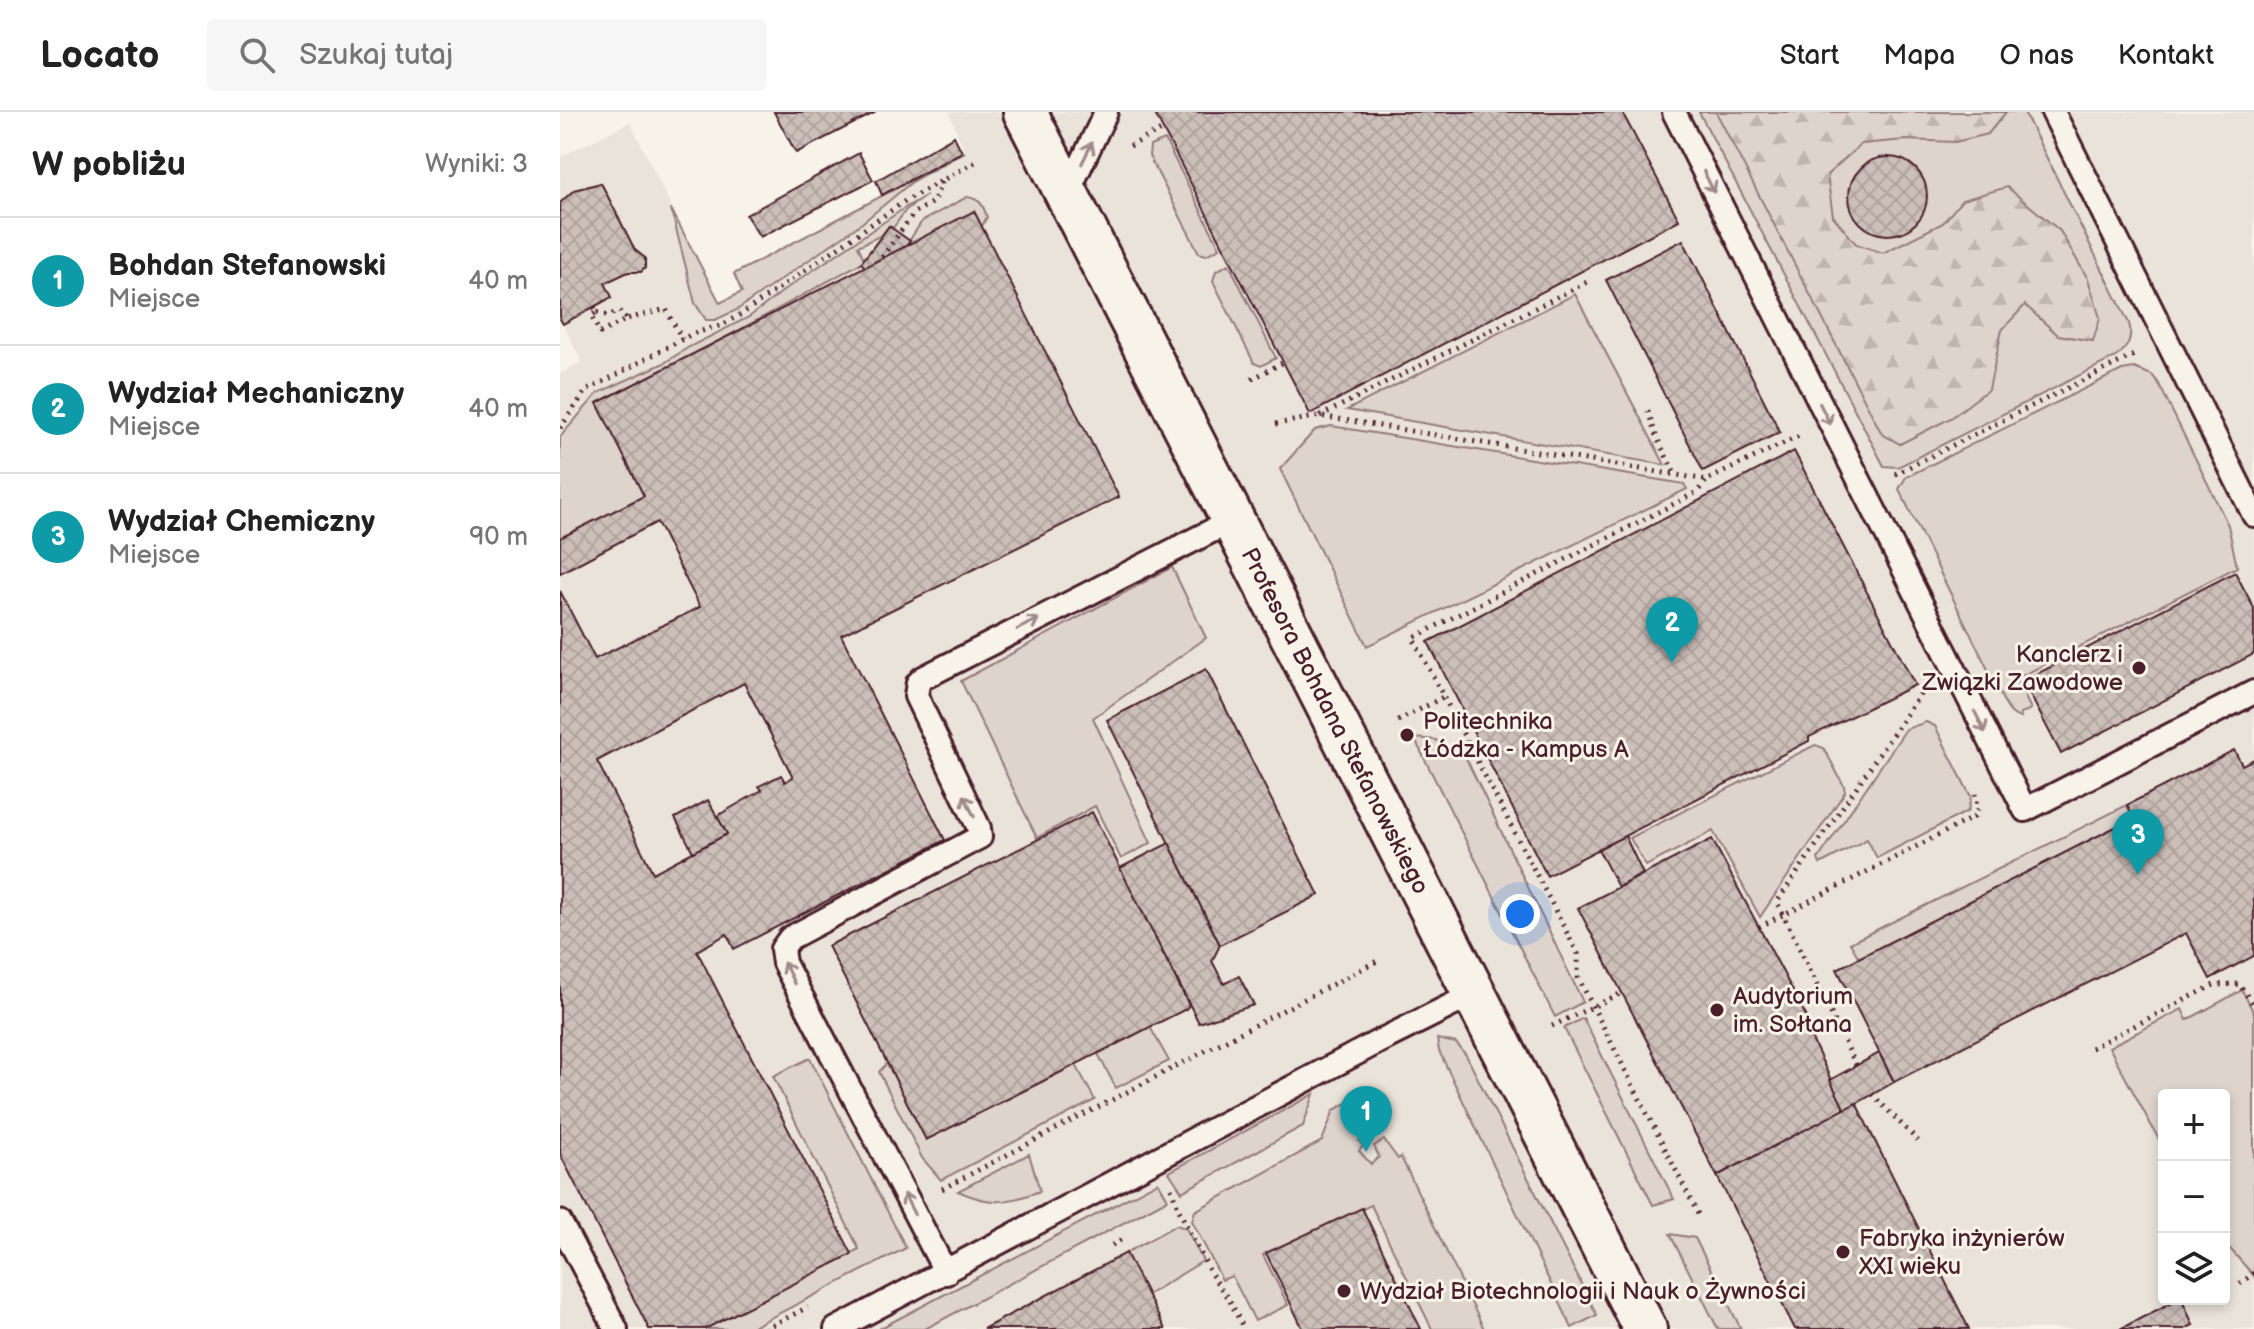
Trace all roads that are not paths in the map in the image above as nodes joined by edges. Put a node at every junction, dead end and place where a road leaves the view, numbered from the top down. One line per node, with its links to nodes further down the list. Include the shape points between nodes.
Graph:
1 (1025, 112): 5 (street, Profesora Bohdana Stefanowskiego)
2 (1106, 112): 5 (lane, one-way to 2)
3 (1674, 112): 8 (lane, one-way to 8, via 2025,810)
4 (2053, 112): 6 (lane)
5 (1067, 194): 7 (street, Profesora Bohdana Stefanowskiego)
6 (2254, 515)
7 (1233, 520): 9 (street, Profesora Bohdana Stefanowskiego); 11 (lane, one-way to 7, via 784,963 782,949 790,938 980,837 916,696 923,678)
8 (2254, 692)
9 (1474, 994): 11 (lane); 12 (street, Profesora Bohdana Stefanowskiego)
10 (560, 1222): 13 (lane)
11 (946, 1273): 14 (lane)
12 (1640, 1327)
13 (616, 1329)
14 (836, 1329)

